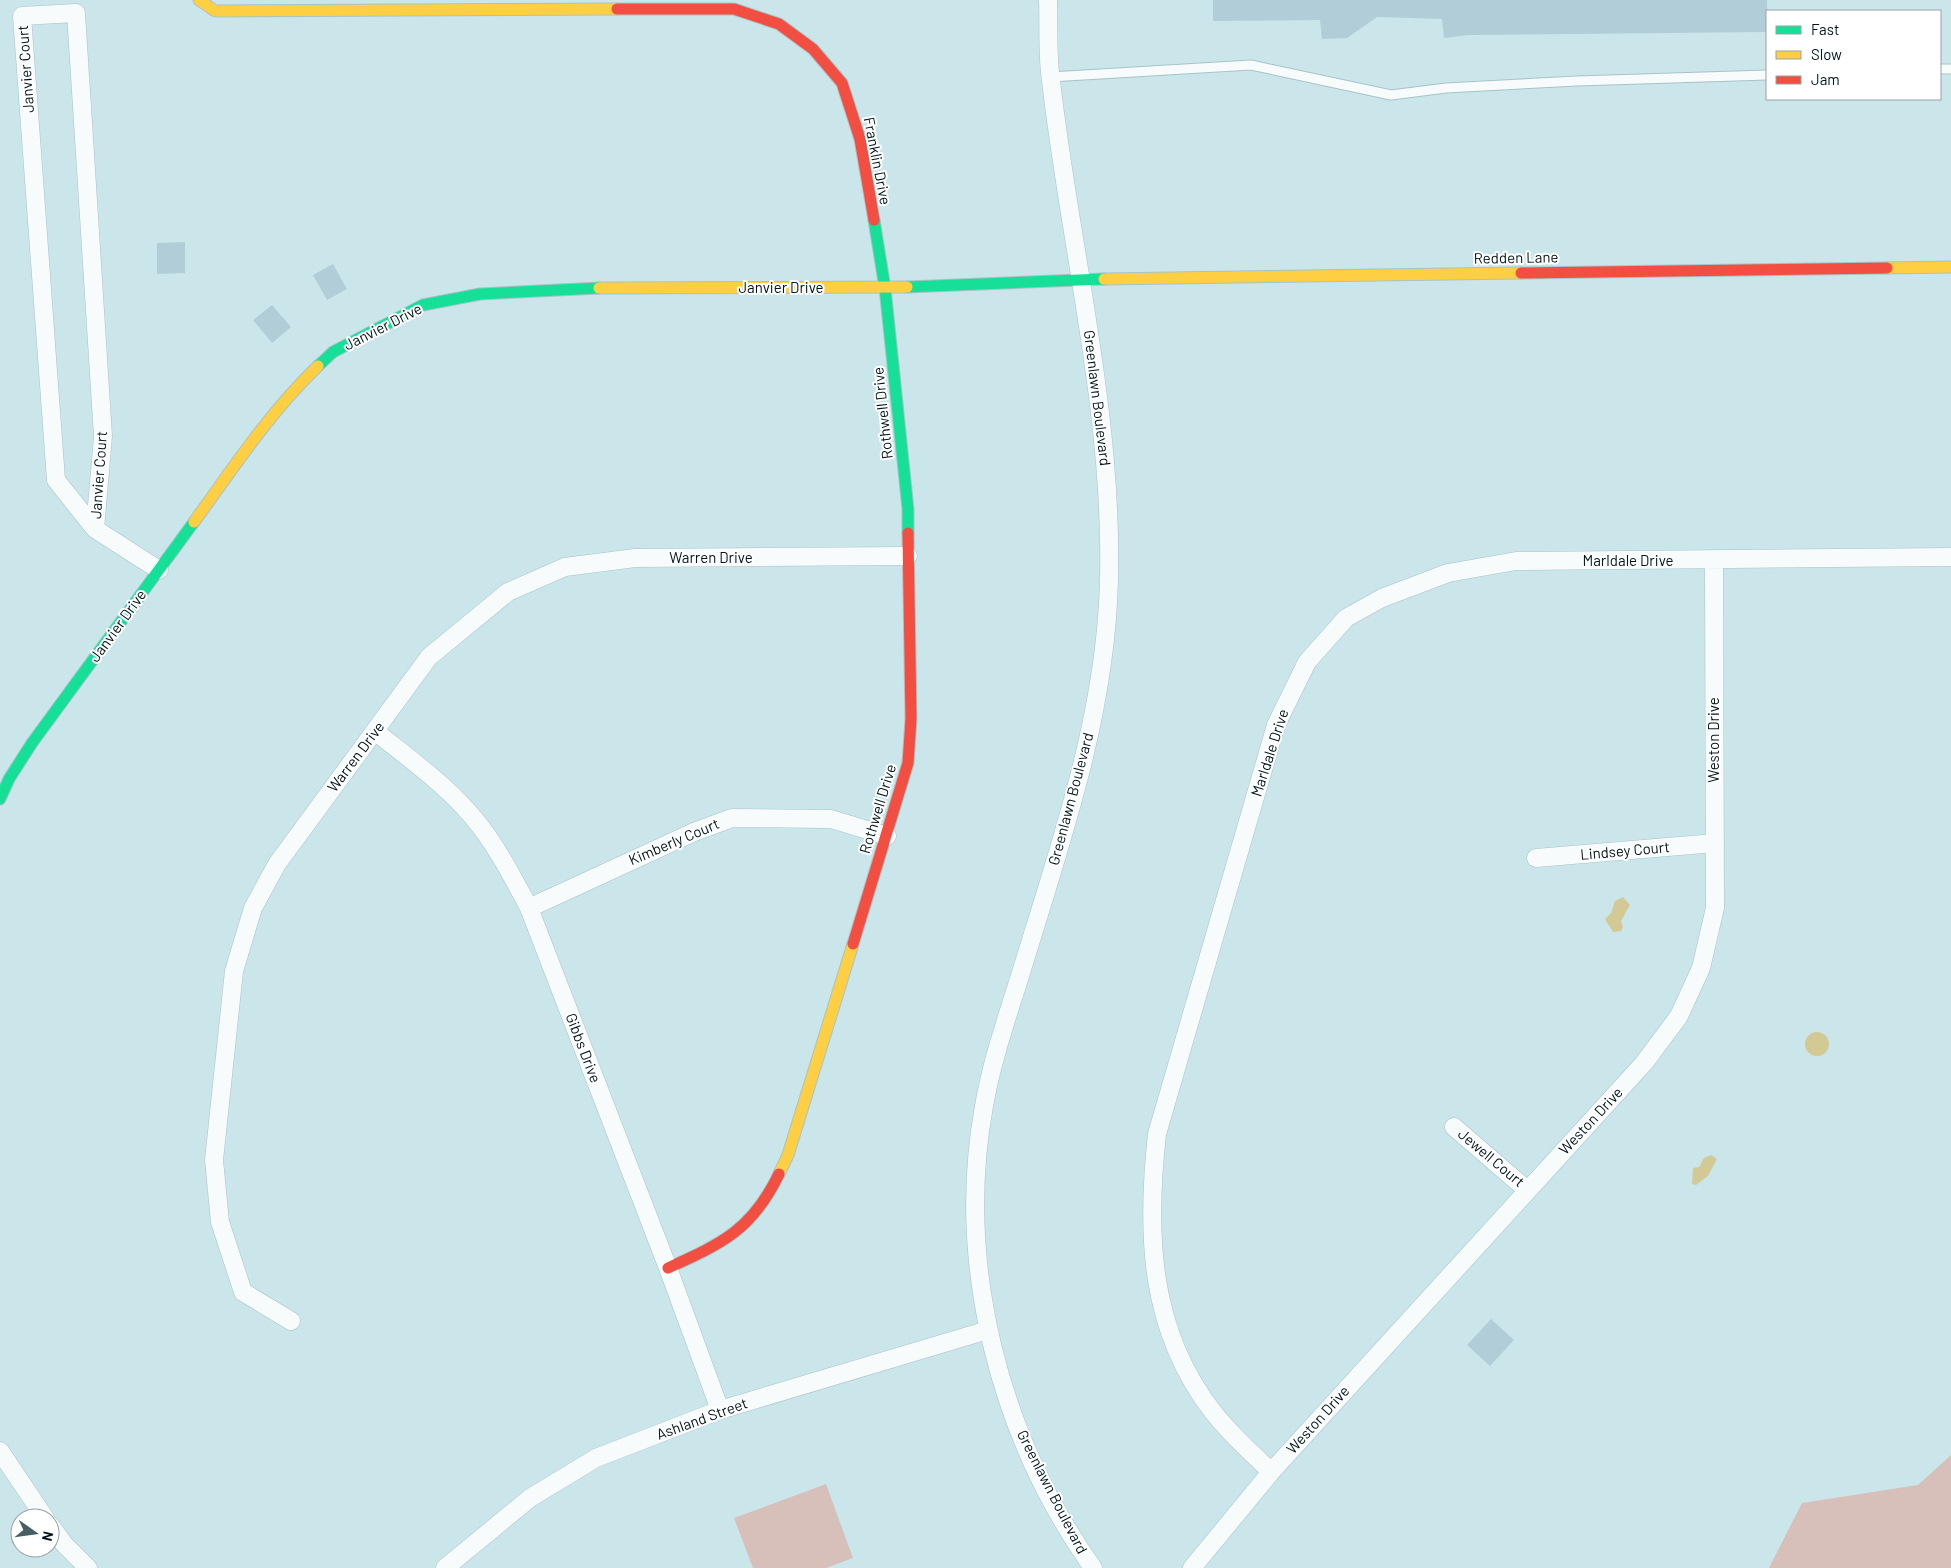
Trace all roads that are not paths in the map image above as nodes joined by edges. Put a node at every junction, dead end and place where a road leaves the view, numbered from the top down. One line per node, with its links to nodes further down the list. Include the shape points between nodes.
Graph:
1 (199, 0): 7 (street, Franklin Drive, via 215,11 734,9 779,24 813,49 842,83 860,139)
2 (1048, 0): 4 (street, Greenlawn Boulevard)
3 (1766, 75): 4 (lane, via 1577,81 1446,88 1390,95 1250,65)
4 (1050, 77): 6 (street, Greenlawn Boulevard)
5 (1951, 267): 6 (street, Redden Lane)
6 (1081, 278): 7 (street, Janvier Drive); 23 (street, Greenlawn Boulevard, via 1107,478 1109,576 1106,627 1099,685 1076,791 997,1051 984,1106 975,1207)
7 (884, 288): 9 (street, Rothwell Drive, via 908,509); 12 (street, Janvier Drive, via 568,288 480,294 423,305 333,352 297,386)
8 (95, 528): 8 (street, Janvier Court, via 104,436 76,13 22,16 56,480); 12 (street, Janvier Court)
9 (908, 556): 13 (street, Warren Drive, via 635,558 565,567 508,592 429,657); 15 (street, Rothwell Drive, via 911,719 908,763)
10 (1951, 556): 11 (street, Marldale Drive)
11 (1714, 560): 16 (street, Weston Drive); 26 (street, Marldale Drive, via 1516,561 1448,573 1382,598 1346,618 1307,662 1276,725 1157,1134 1151,1192 1152,1252 1162,1311 1183,1365 1213,1412)
12 (159, 570): 14 (street, Janvier Drive, via 32,743)
13 (376, 732): 18 (street, Gibbs Drive, via 444,788 479,825 504,861); 22 (street, Warren Drive, via 277,864 253,908 234,971 214,1160 220,1222 243,1292)
14 (0, 799)
15 (886, 836): 18 (street, Kimberly Court, via 831,819 732,818 694,832); 21 (street, Rothwell Drive, via 788,1154 771,1192 746,1225 712,1248)
16 (1715, 843): 17 (street, Lindsey Court); 20 (street, Weston Drive, via 1715,908 1701,968 1679,1016 1644,1063)
17 (1536, 858)
18 (529, 908): 21 (street, Gibbs Drive)
19 (1454, 1127): 20 (street, Jewell Court)
20 (1528, 1190): 26 (street, Weston Drive)
21 (668, 1268): 24 (street, Gibbs Drive)
22 (291, 1321)
23 (988, 1330): 24 (street, Ashland Street); 31 (street, Greenlawn Boulevard, via 1019,1432 1060,1515)
24 (720, 1410): 30 (street, Ashland Street, via 596,1458 530,1498)
25 (0, 1451): 27 (street)
26 (1271, 1472): 32 (street, Weston Drive)
27 (38, 1508)
28 (60, 1539): 29 (street)
29 (88, 1568)
30 (445, 1568)
31 (1093, 1568)
32 (1192, 1568)

